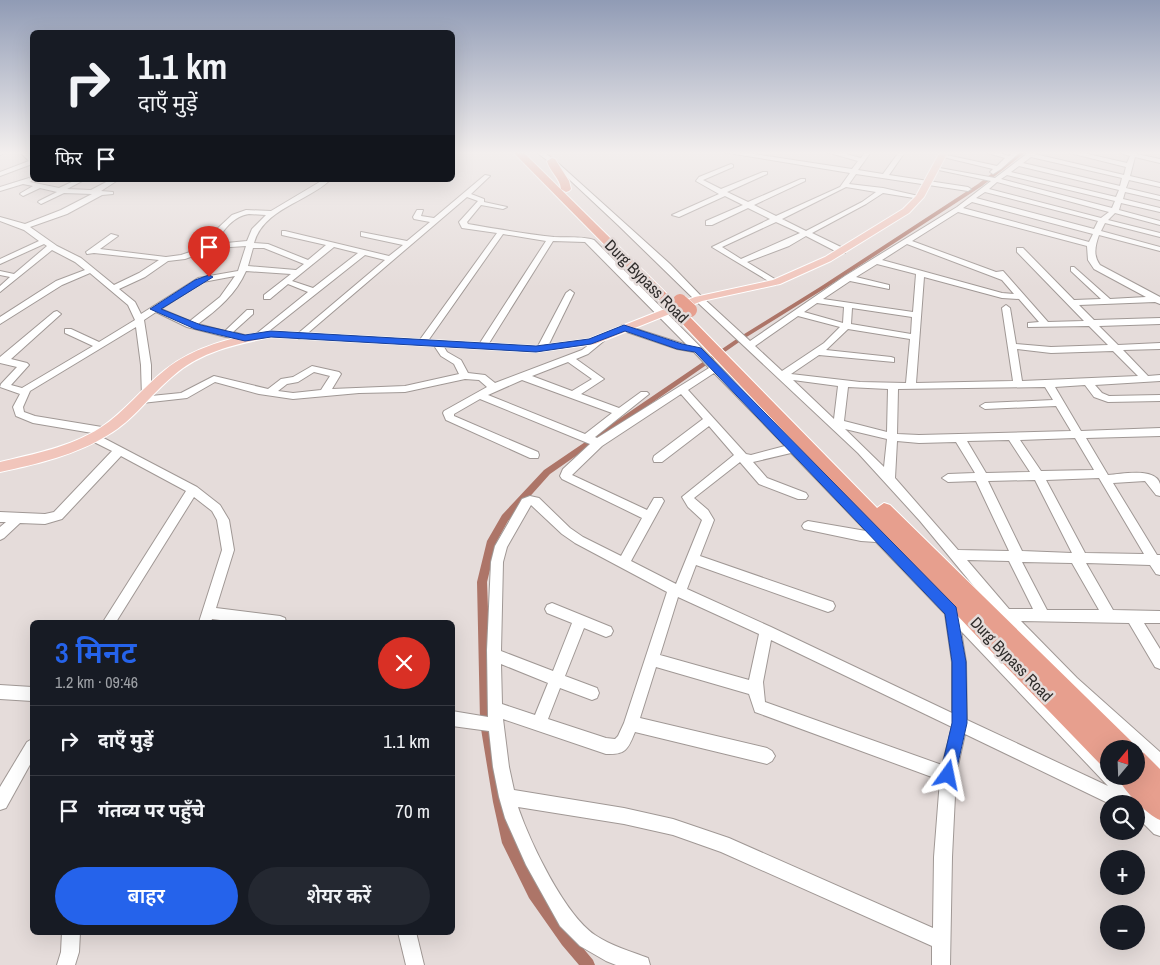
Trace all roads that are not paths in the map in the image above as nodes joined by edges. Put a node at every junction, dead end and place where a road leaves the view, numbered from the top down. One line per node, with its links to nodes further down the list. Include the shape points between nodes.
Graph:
1 (50, 197): 22 (street)
2 (88, 197): 38 (street, via 58,215)
3 (297, 197): 30 (street)
4 (463, 197): 34 (street)
5 (477, 197): 23 (street, via 481,198)
6 (564, 197): 92 (highway, Durg Bypass Road)
7 (574, 197): 92 (highway, Durg Bypass Road)
8 (591, 197): 86 (street)
9 (714, 197): 31 (street)
10 (731, 197): 24 (street)
11 (766, 197): 24 (street)
12 (823, 197): 32 (street)
13 (872, 197): 42 (street)
14 (919, 197): 58 (main road, via 900,216)
15 (973, 197): 20 (street)
16 (1011, 197): 35 (street)
17 (1060, 197): 28 (street)
18 (1107, 197): 21 (street)
19 (1120, 197): 21 (street)
20 (970, 199): 26 (street); 40 (street)
21 (1119, 200): 27 (street); 28 (street)
22 (41, 202)
23 (480, 203): 25 (street); 39 (street, via 463,224)
24 (748, 205): 32 (street); 36 (street)
25 (503, 207)
26 (958, 209): 47 (street); 52 (street)
27 (1160, 210)
28 (1112, 211): 35 (street); 37 (street)
29 (420, 212): 34 (street, via 418,217)
30 (274, 214): 49 (street, via 260,225); 54 (street, via 248,212 239,215 216,234)
31 (676, 215)
32 (777, 218): 42 (street); 65 (street, via 716,247)
33 (0, 219): 38 (street, via 11,220)
34 (436, 221): 51 (street)
35 (1102, 221): 40 (street); 44 (street)
36 (709, 223)
37 (1160, 223)
38 (24, 227): 48 (street)
39 (501, 232): 46 (street); 116 (street)
40 (1096, 232): 52 (street); 55 (street)
41 (285, 233): 50 (street)
42 (807, 233): 58 (street); 65 (street)
43 (364, 234): 51 (street)
44 (1160, 235)
45 (114, 236): 56 (street)
46 (551, 239): 98 (street, via 591,242); 119 (street)
47 (905, 241): 63 (street); 76 (street)
48 (43, 242): 53 (street); 64 (street)
49 (249, 244): 54 (street); 66 (street, via 265,246); 70 (street)
50 (333, 244): 59 (street); 66 (street)
51 (409, 244): 61 (street)
52 (1091, 245): 88 (street, via 1092,260 1097,267)
53 (51, 247): 62 (street); 81 (street)
54 (211, 247): 60 (street)
55 (1160, 249)
56 (92, 250): 60 (street); 62 (street)
57 (1020, 250): 90 (street)
58 (842, 251): 78 (main road)
59 (364, 252): 61 (street); 82 (street)
60 (166, 259): 80 (street)
61 (391, 259): 112 (street)
62 (78, 260): 69 (street)
63 (875, 261): 73 (street); 75 (street)
64 (0, 262)
65 (741, 262): 78 (street)
66 (309, 263): 71 (street)
67 (994, 266): 76 (street)
68 (1074, 269): 89 (street)
69 (91, 270): 80 (street); 100 (street, via 59,283)
70 (242, 270): 71 (street); 94 (street, via 201,280); 104 (street, via 228,295)
71 (298, 272): 77 (street)
72 (0, 273): 74 (street)
73 (920, 273): 85 (street); 99 (street)
74 (11, 275)
75 (848, 278): 79 (street); 87 (street)
76 (1004, 278): 85 (street)
77 (286, 281): 82 (street); 84 (street)
78 (775, 283): 86 (main road)
79 (886, 287)
80 (115, 288): 101 (street, via 132,304)
81 (0, 290)
82 (314, 291): 111 (street)
83 (570, 293): 122 (street)
84 (267, 297)
85 (1021, 297): 105 (street)
86 (698, 299): 98 (main road); 127 (street)
87 (815, 300): 91 (street); 96 (street)
88 (1158, 300): 89 (street)
89 (1108, 301): 90 (street)
90 (1071, 303): 103 (street)
91 (848, 305): 99 (street); 106 (street)
92 (680, 307): 127 (highway, Durg Bypass Road)
93 (1006, 308): 120 (street)
94 (155, 309): 101 (street); 104 (street)
95 (250, 312): 110 (street)
96 (797, 313): 106 (street); 127 (street)
97 (57, 314): 128 (street)
98 (662, 314): 108 (main road); 124 (street)
99 (917, 315): 113 (street)
100 (1, 319)
101 (139, 320): 118 (street); 149 (street, via 146,365)
102 (1160, 321): 103 (street)
103 (1090, 323): 105 (street); 123 (street)
104 (190, 325): 110 (street)
105 (1046, 325): 107 (street)
106 (846, 326): 113 (street); 125 (street)
107 (1031, 326)
108 (624, 328): 115 (main road); 124 (street)
109 (68, 331): 118 (street)
110 (226, 334): 114 (street)
111 (259, 336): 112 (main road); 114 (main road)
112 (298, 336): 116 (main road)
113 (915, 337): 141 (street)
114 (245, 338): 149 (main road, via 188,359)
115 (602, 338): 122 (main road); 126 (street, via 589,350)
116 (422, 343): 117 (main road)
117 (438, 344): 119 (main road); 130 (street, via 444,354 458,362)
118 (99, 346): 142 (street)
119 (483, 346): 122 (main road)
120 (1012, 346): 123 (street, via 1051,350); 137 (street)
121 (1160, 346): 123 (street)
122 (542, 348)
123 (1115, 348): 133 (street)
124 (698, 350): 127 (street)
125 (816, 352): 129 (street); 132 (street)
126 (570, 358): 131 (street); 148 (street, via 599,379)
127 (732, 358): 132 (street); 143 (street); 164 (street); 219 (highway, Durg Bypass Road); 220 (highway, Durg Bypass Road, via 995,642)
128 (2, 360): 142 (street, via 24,365 5,387)
129 (891, 360)
130 (465, 376): 139 (street, via 482,377); 145 (street, via 405,389)
131 (522, 376): 139 (street); 148 (street)
132 (782, 376): 136 (street); 155 (street)
133 (1146, 379): 134 (street); 135 (street)
134 (1159, 379)
135 (1087, 382): 138 (street); 150 (street, via 1098,395 1108,399)
136 (843, 383): 140 (street); 155 (street)
137 (1018, 384): 138 (street); 141 (street)
138 (1048, 384): 151 (street)
139 (494, 386): 147 (street)
140 (892, 386): 141 (street); 160 (street)
141 (911, 386)
142 (25, 390): 157 (street, via 18,411 25,417)
143 (682, 390): 154 (street); 163 (street)
144 (270, 394): 145 (street); 145 (street, via 284,381 295,380 307,370 314,369 336,374); 149 (street, via 214,379 184,396)
145 (324, 394)
146 (644, 394): 153 (street)
147 (480, 395): 161 (street); 166 (street, via 449,412 448,416)
148 (572, 395): 153 (street)
149 (144, 398): 157 (main road, via 117,423)
150 (1160, 398)
151 (1060, 402): 152 (street); 158 (street)
152 (986, 406)
153 (619, 412): 161 (street)
154 (709, 420): 167 (street); 168 (street)
155 (836, 423): 160 (street); 174 (street)
156 (1160, 432): 158 (street)
157 (99, 434): 165 (street); 169 (main road, via 60,453)
158 (1078, 434): 159 (street); 172 (street)
159 (1012, 436): 162 (street); 170 (street)
160 (892, 437): 162 (street); 174 (street)
161 (587, 438): 163 (street)
162 (960, 438): 171 (street)
163 (598, 443): 179 (street, via 567,472 567,477)
164 (794, 448): 167 (street); 184 (street)
165 (120, 450): 175 (street); 181 (street, via 58,516 50,519)
166 (534, 455)
167 (742, 458): 177 (street, via 763,481); 187 (street, via 688,497 708,517)
168 (658, 460)
169 (0, 467)
170 (1038, 475): 171 (street); 172 (street); 188 (street)
171 (981, 477): 173 (street); 186 (street)
172 (1104, 477): 176 (street, via 1146,476); 189 (street)
173 (948, 478)
174 (889, 479): 185 (street)
175 (193, 490): 200 (street, via 216,508 224,520 227,534 228,550); 201 (street)
176 (1160, 492)
177 (802, 496)
178 (658, 501): 179 (street)
179 (648, 516): 190 (street)
180 (0, 517): 181 (street)
181 (17, 518): 183 (street)
182 (808, 526): 184 (street)
183 (0, 536)
184 (880, 537): 194 (street)
185 (956, 555): 186 (street); 195 (street)
186 (1016, 557): 188 (street); 196 (street)
187 (692, 558): 191 (street); 192 (street)
188 (1079, 558): 189 (street); 197 (street)
189 (1158, 563)
190 (623, 564): 191 (street); 206 (street, via 572,536 535,501 528,501 499,553)
191 (677, 591): 205 (street); 207 (street)
192 (828, 606)
193 (552, 609): 203 (street)
194 (951, 612): 218 (street, via 959,662); 229 (street)
195 (1006, 615): 196 (street); 223 (street, via 1072,683)
196 (1043, 616): 197 (street)
197 (1108, 616): 198 (street)
198 (1133, 617): 199 (street); 208 (street)
199 (1160, 617)
200 (207, 618): 202 (street)
201 (110, 620)
202 (244, 620)
203 (580, 621): 204 (street); 209 (street)
204 (606, 631)
205 (766, 631): 210 (street); 218 (street)
206 (495, 655): 209 (street); 214 (street)
207 (651, 659): 210 (street); 217 (street)
208 (1160, 662)
209 (557, 679): 212 (street); 216 (street)
210 (755, 689): 225 (street, via 757,703 765,710)
211 (0, 692): 213 (street)
212 (592, 693)
213 (30, 694)
214 (496, 716): 215 (street, via 483,724); 216 (street); 230 (street, via 499,756)
215 (455, 719)
216 (539, 723): 217 (street, via 613,748 624,741)
217 (631, 723): 222 (street)
218 (960, 723): 225 (street); 228 (street)
219 (1114, 740)
220 (1100, 748)
221 (30, 750): 226 (street)
222 (767, 756)
223 (1160, 762)
224 (1145, 771): 227 (highway)
225 (948, 775): 236 (street)
226 (6, 782): 231 (street)
227 (1160, 785)
228 (1116, 795)
229 (1129, 795)
230 (508, 797): 236 (street, via 673,827 723,844); 239 (street, via 516,825 539,872 559,910 574,930 603,950)
231 (0, 802)
232 (1145, 812): 233 (street)
233 (1160, 828)
234 (71, 935): 237 (street)
235 (408, 935): 238 (street)
236 (941, 941): 240 (street)
237 (66, 965)
238 (415, 965)
239 (641, 965)
240 (941, 965)

